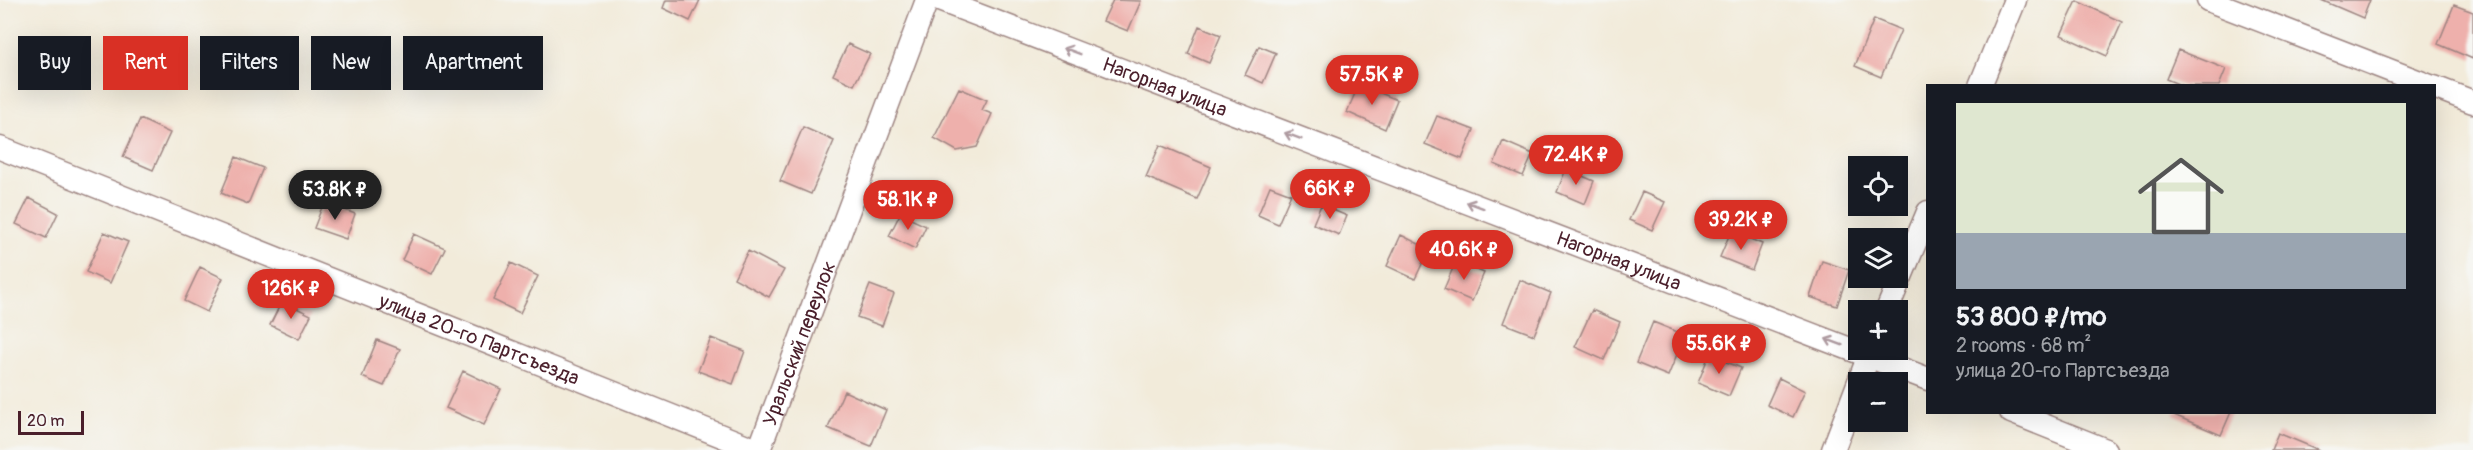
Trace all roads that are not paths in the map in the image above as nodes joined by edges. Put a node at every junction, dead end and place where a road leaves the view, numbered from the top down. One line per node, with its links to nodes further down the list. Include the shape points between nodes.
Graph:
1 (927, 0): 17 (street, Уральский переулок)
2 (939, 0): 12 (street, Нагорная улица, one-way to 2)
3 (2015, 0): 5 (street)
4 (2208, 0): 6 (street)
5 (1981, 84)
6 (2427, 84)
7 (2436, 88): 8 (street)
8 (2473, 102)
9 (0, 148): 17 (street, улица 20-го Партсъезда)
10 (1926, 217): 11 (street)
11 (1891, 300)
12 (1848, 345)
13 (1867, 360): 18 (street)
14 (1886, 360): 15 (street, Нагорная улица)
15 (1926, 378)
16 (2017, 414): 19 (street)
17 (758, 450)
18 (1833, 450)
19 (2106, 450)

